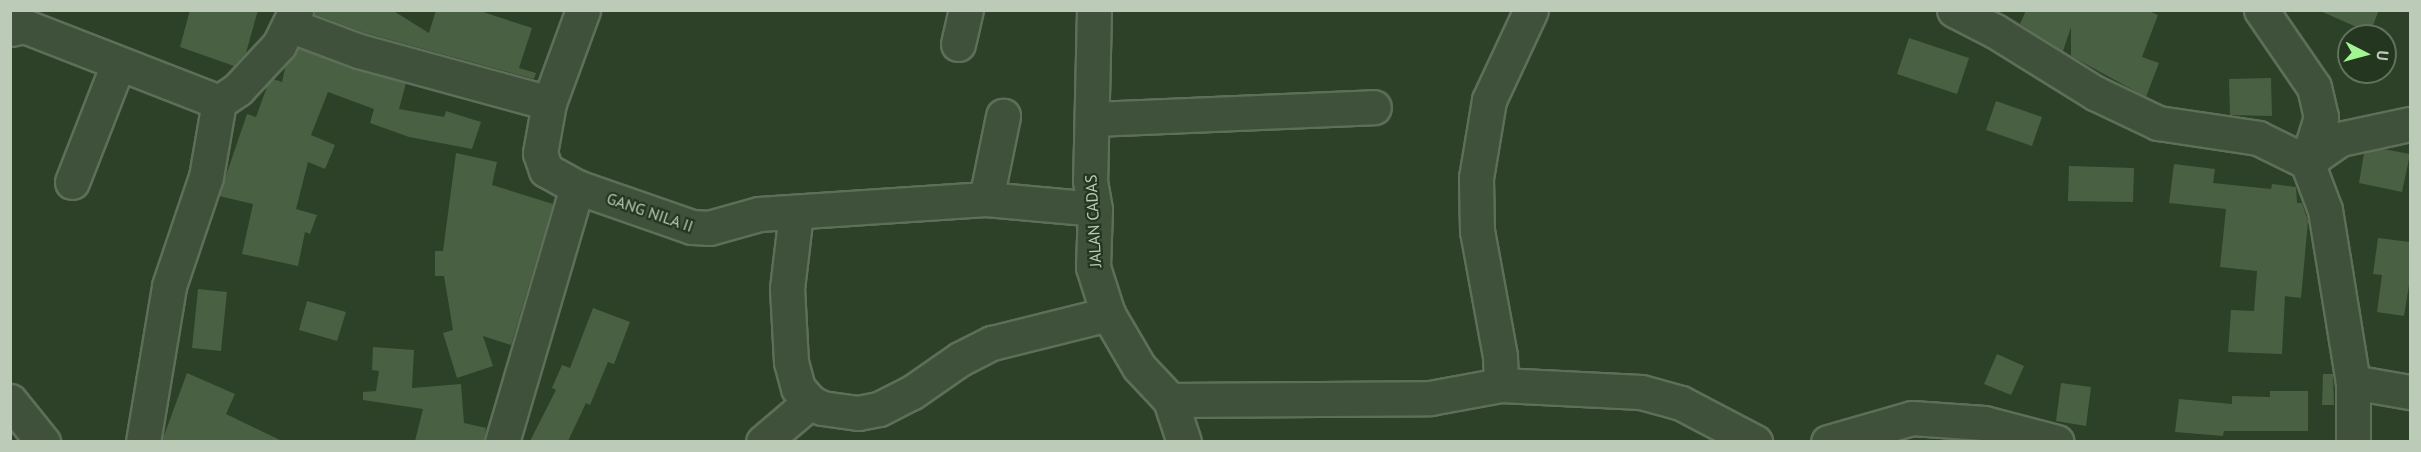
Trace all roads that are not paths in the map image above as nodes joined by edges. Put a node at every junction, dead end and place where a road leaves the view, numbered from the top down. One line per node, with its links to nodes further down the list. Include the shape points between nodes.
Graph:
1 (583, 10): 12 (street)
2 (966, 10): 9 (street)
3 (1094, 10): 15 (street, JALAN CADAS)
4 (1531, 10): 25 (street, via 1489,100 1476,178 1477,231 1500,356)
5 (1954, 10): 17 (street, via 2095,93 2158,123 2258,138)
6 (2261, 10): 17 (street, via 2314,87 2321,117)
7 (294, 18): 11 (street, via 257,71); 12 (street, via 359,51)
8 (10, 28): 10 (street, via 24,26)
9 (958, 44)
10 (118, 64): 11 (street); 18 (street)
11 (219, 102): 31 (street, via 206,177 170,286)
12 (549, 103): 19 (street, GANG NILA II, via 541,162 555,177)
13 (1374, 107): 15 (street)
14 (1003, 116): 20 (street)
15 (1093, 118): 21 (street, JALAN CADAS, via 1090,181)
16 (2410, 124): 17 (street, via 2340,139)
17 (2307, 162): 24 (street, via 2325,210)
18 (72, 182)
19 (577, 187): 22 (street, GANG NILA II, via 701,229 745,216); 32 (street)
20 (986, 199): 21 (street, GANG NILA II); 22 (street, GANG NILA II)
21 (1095, 209): 23 (street, JALAN CADAS, via 1093,267)
22 (796, 213): 29 (street, via 787,288 791,362 798,388)
23 (1108, 314): 27 (street, JALAN CADAS, via 1139,367); 29 (street, via 992,343 879,409 841,412)
24 (2353, 382): 26 (street); 38 (street)
25 (1501, 385): 27 (street, via 1430,399); 35 (street, via 1641,392 1682,403)
26 (2410, 392)
27 (1170, 400): 34 (street, JALAN CADAS)
28 (10, 401): 30 (street)
29 (810, 402): 33 (street)
30 (43, 441)
31 (143, 441)
32 (502, 441)
33 (763, 441)
34 (1184, 441)
35 (1755, 441)
36 (1828, 441): 37 (street, via 1912,418 1984,423)
37 (2057, 441)
38 (2353, 441)

